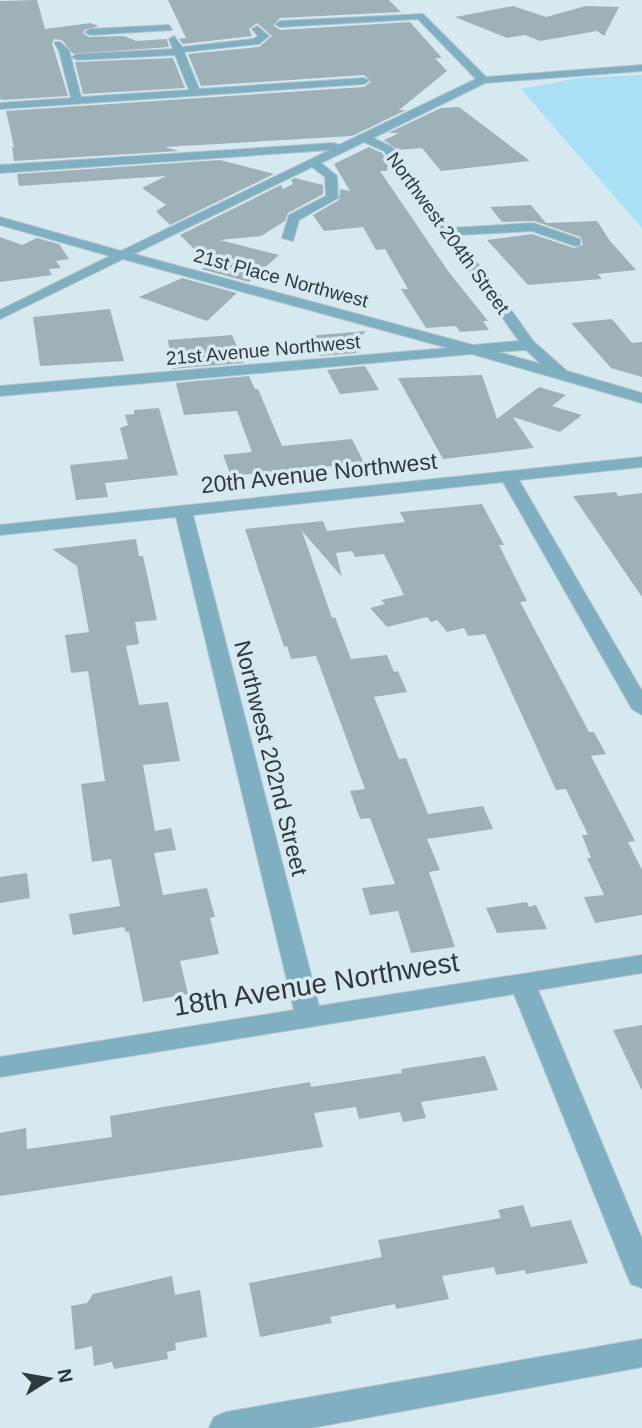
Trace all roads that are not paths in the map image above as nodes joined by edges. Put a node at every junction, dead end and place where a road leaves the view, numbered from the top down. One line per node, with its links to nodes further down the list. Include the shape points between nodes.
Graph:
1 (280, 24): 8 (street, via 420,16)
2 (257, 29): 5 (street, via 264,36 256,42)
3 (90, 32): 5 (street, via 168,24)
4 (57, 44): 11 (street, via 64,50)
5 (178, 51): 6 (street); 10 (street)
6 (77, 57)
7 (642, 68): 8 (street)
8 (483, 80): 13 (street, Northwest 204th Street)
9 (364, 81): 10 (street)
10 (195, 93): 11 (street)
11 (77, 101): 12 (street)
12 (0, 106)
13 (362, 137): 14 (street); 18 (street, Northwest 204th Street, via 388,149)
14 (343, 145): 15 (street); 16 (street)
15 (310, 161): 19 (street, via 331,176 332,198 293,218); 21 (street)
16 (0, 169)
17 (0, 221): 21 (street, 21st Place Northwest)
18 (448, 232): 20 (street, via 533,227); 23 (street, Northwest 204th Street)
19 (288, 238)
20 (575, 242)
21 (121, 255): 22 (street); 24 (street, 21st Place Northwest)
22 (0, 315)
23 (529, 345): 24 (street, 21st Avenue Northwest); 25 (street, Northwest 204th Street)
24 (476, 351): 25 (street, 21st Place Northwest); 26 (street, 21st Avenue Northwest)
25 (562, 374): 27 (street, Northwest 204th Street)
26 (0, 391)
27 (642, 398)
28 (642, 462): 29 (street, 20th Avenue Northwest)
29 (508, 477): 30 (street, 20th Avenue Northwest); 32 (street)
30 (183, 510): 31 (street, 20th Avenue Northwest); 35 (street, Northwest 202nd Street)
31 (0, 530)
32 (642, 709)
33 (642, 964): 34 (street, 18th Avenue Northwest)
34 (522, 983): 35 (street, 18th Avenue Northwest); 37 (street)
35 (309, 1017): 36 (street, 18th Avenue Northwest)
36 (0, 1067)
37 (642, 1275)
38 (642, 1353): 39 (street)
39 (226, 1428)

